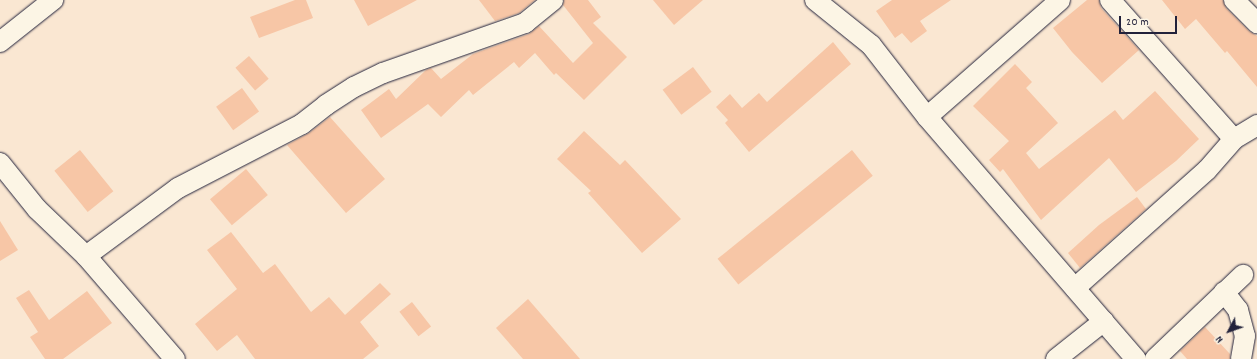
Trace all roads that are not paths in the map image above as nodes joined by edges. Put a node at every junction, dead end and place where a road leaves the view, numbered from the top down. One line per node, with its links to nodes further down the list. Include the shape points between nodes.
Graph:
1 (53, 0): 8 (street)
2 (554, 0): 13 (street, via 524,23 383,73 354,87 302,124 178,188)
3 (815, 0): 9 (street, via 871,45)
4 (1060, 0): 9 (street)
5 (1110, 0): 11 (street)
6 (1234, 0): 7 (street)
7 (1257, 23)
8 (0, 42)
9 (927, 117): 15 (street)
10 (1257, 125): 11 (street)
11 (1234, 139): 15 (street, via 1207,170)
12 (0, 163): 13 (street, via 37,209)
13 (86, 256): 18 (street)
14 (1243, 275): 16 (street)
15 (1076, 288): 17 (street)
16 (1224, 292): 21 (street); 22 (street, via 1238,310 1245,336)
17 (1104, 321): 19 (street); 20 (street)
18 (175, 359)
19 (1056, 359)
20 (1136, 359)
21 (1155, 359)
22 (1240, 359)

